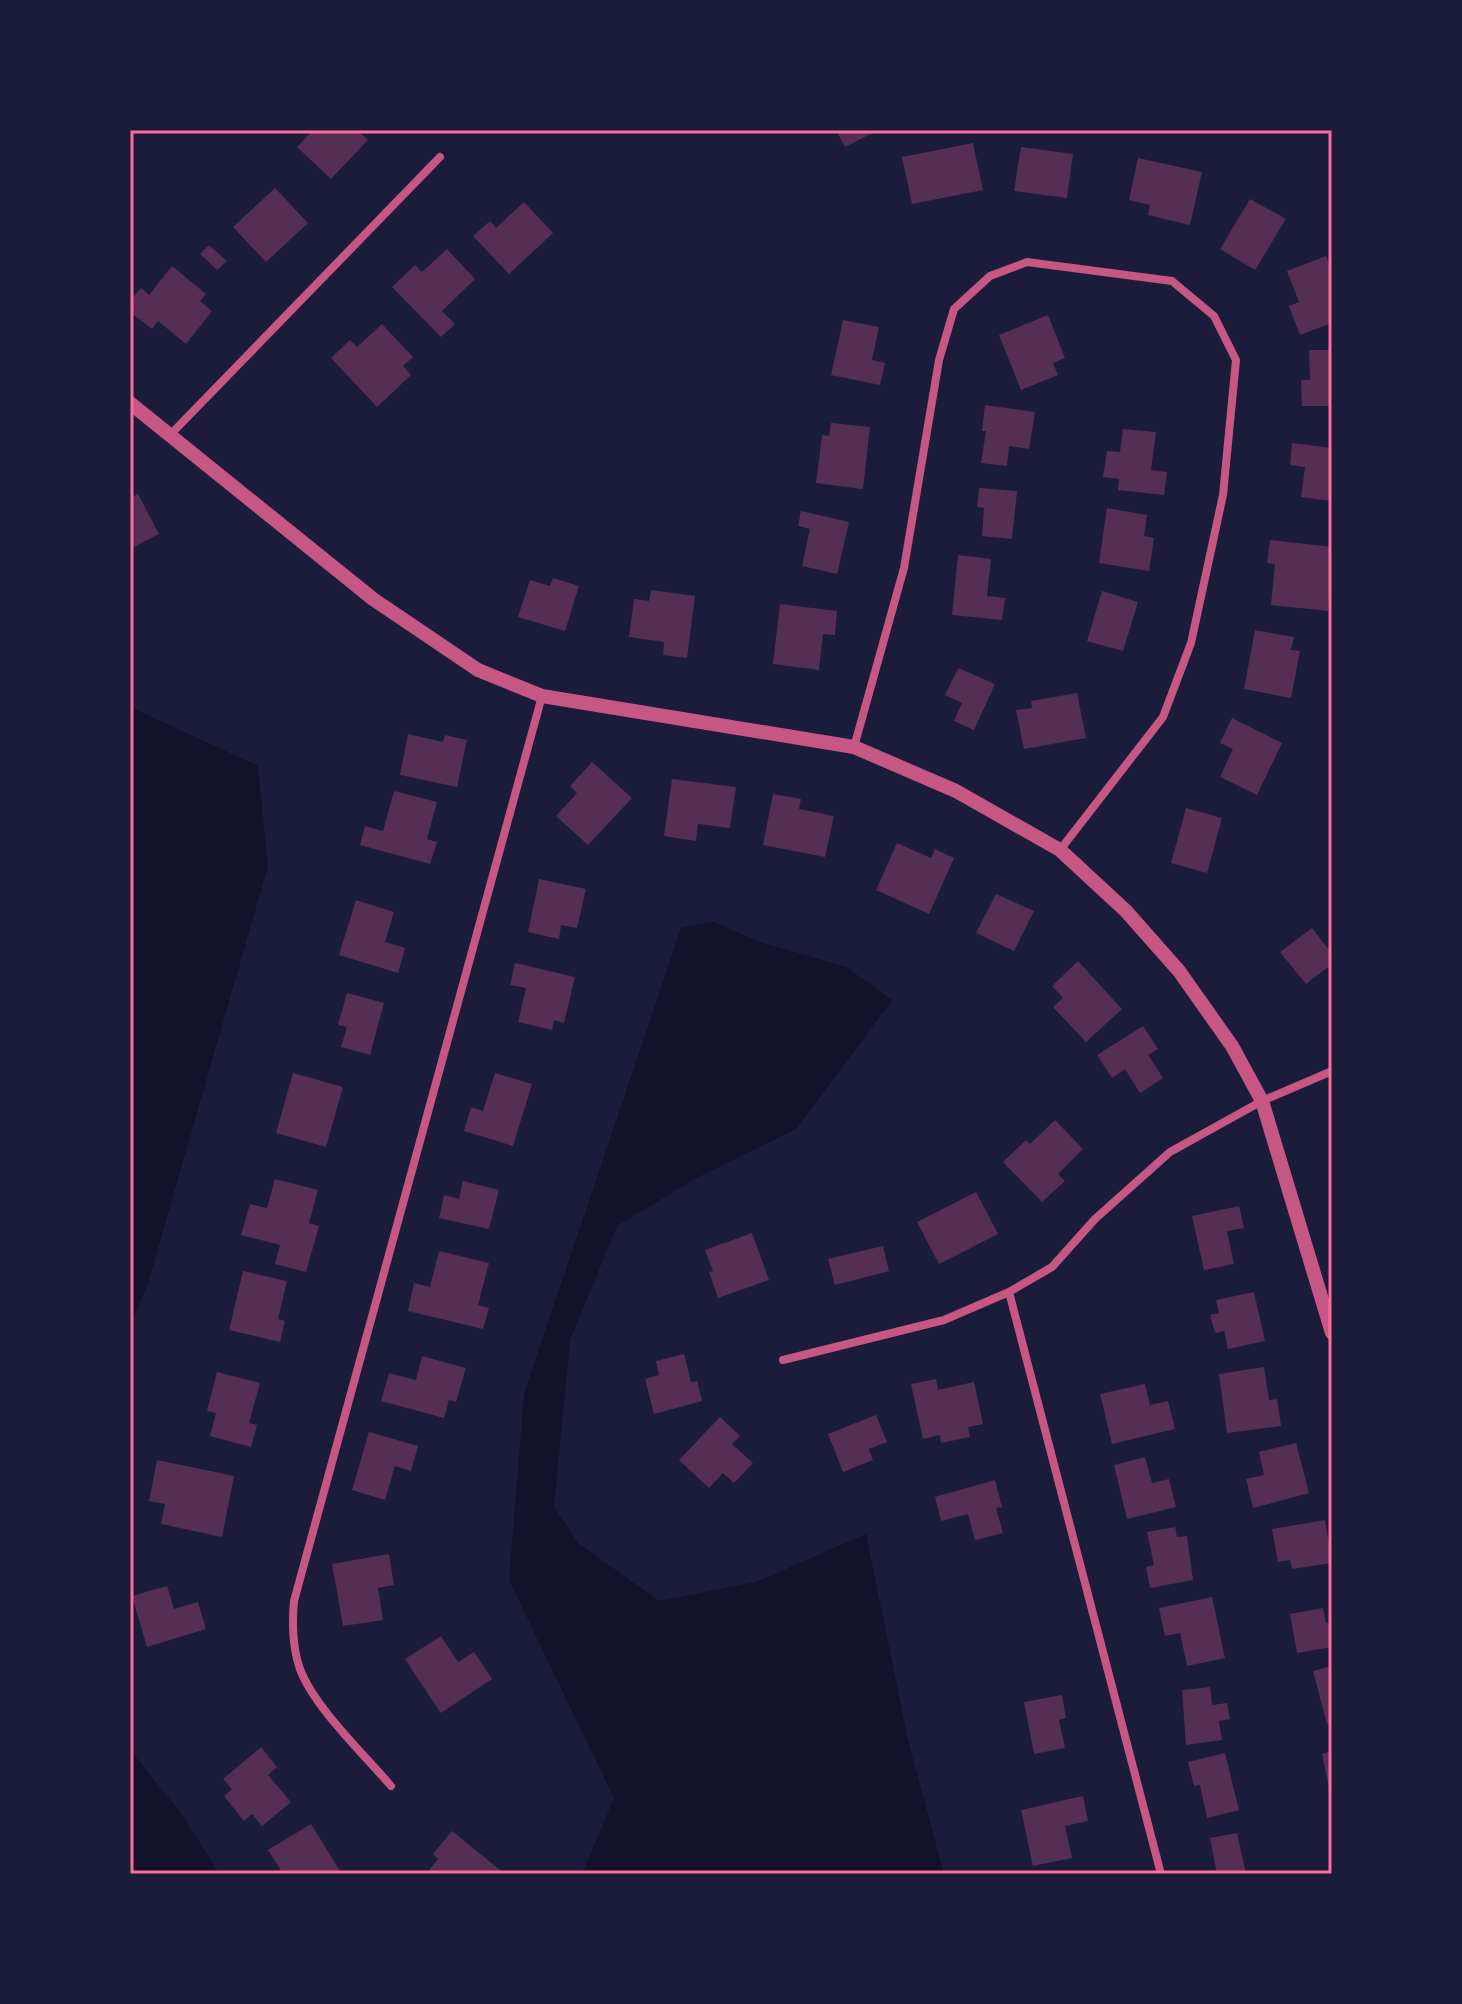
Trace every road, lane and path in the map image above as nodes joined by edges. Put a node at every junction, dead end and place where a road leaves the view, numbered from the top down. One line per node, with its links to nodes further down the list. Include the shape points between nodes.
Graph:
1 (440, 157): 3 (street)
2 (130, 403): 3 (street)
3 (170, 435): 4 (street, via 373,599 478,670)
4 (542, 696): 5 (street); 12 (street, via 294,1601 292,1630 299,1668 313,1695)
5 (854, 747): 6 (street, via 956,791); 6 (street, via 904,568 939,360 954,309 990,276 1027,262 1172,281 1214,316 1236,360 1223,495 1191,643 1163,717)
6 (1060, 850): 8 (street, via 1126,911 1179,971 1232,1046)
7 (1332, 1071): 8 (street)
8 (1262, 1101): 9 (street, via 1170,1152 1095,1219 1052,1267); 10 (street)
9 (1009, 1292): 11 (street, via 944,1320); 13 (street)
10 (1332, 1333)
11 (783, 1360)
12 (391, 1786)
13 (1161, 1874)

